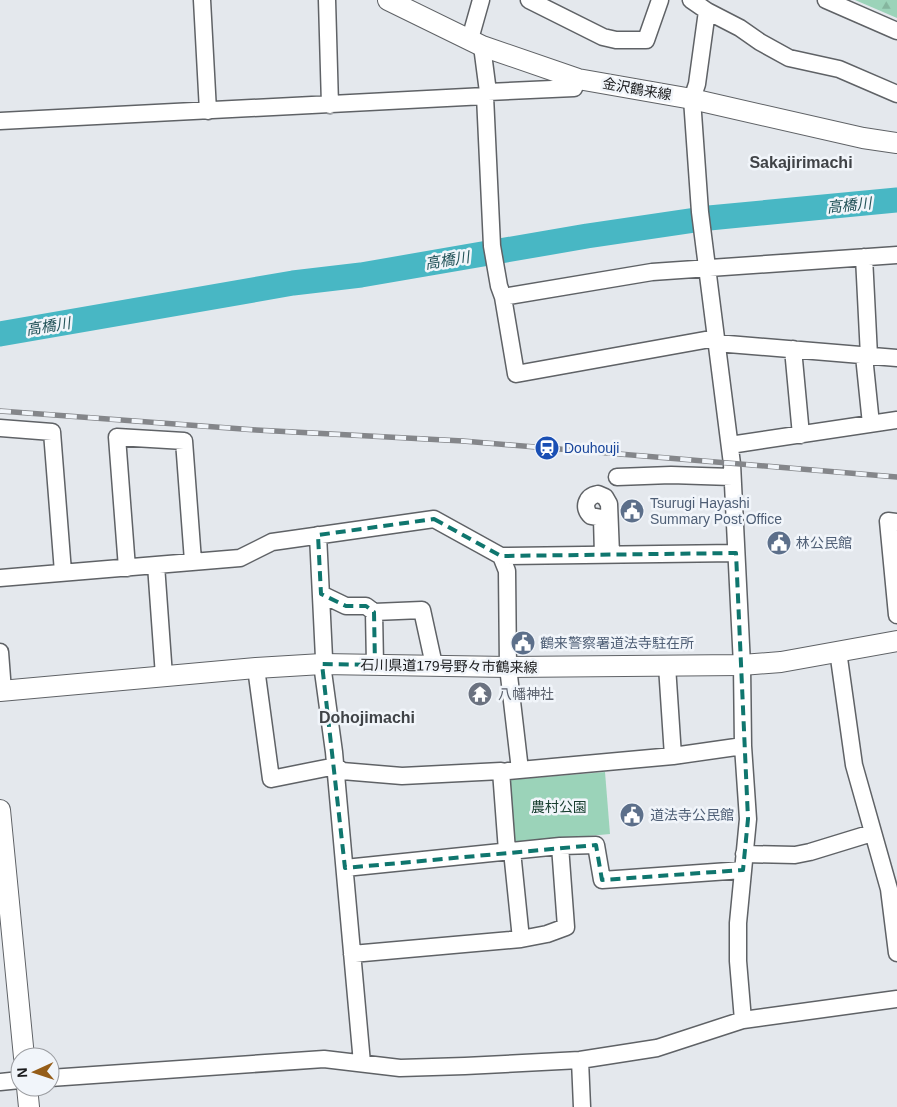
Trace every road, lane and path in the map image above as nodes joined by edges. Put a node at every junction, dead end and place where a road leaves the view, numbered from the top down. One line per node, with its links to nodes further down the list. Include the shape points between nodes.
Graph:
1 (202, 0): 17 (street)
2 (327, 0): 16 (street)
3 (390, 0): 11 (main road, 金沢鶴来線)
4 (481, 0): 11 (street)
5 (528, 0): 6 (street, via 603,37 616,40 646,40)
6 (660, 0)
7 (691, 0): 9 (street)
8 (826, 0): 10 (street)
9 (707, 11): 14 (street, via 789,58 840,69); 15 (street)
10 (897, 31)
11 (476, 42): 12 (main road, 金沢鶴来線); 13 (street)
12 (578, 79): 13 (street, via 574,88); 15 (main road, 金沢鶴来線)
13 (487, 94): 16 (street); 23 (street, via 494,254)
14 (897, 94)
15 (692, 99): 19 (main road, 金沢鶴来線); 22 (street)
16 (330, 105): 17 (street)
17 (208, 111): 18 (street)
18 (0, 121)
19 (897, 143)
20 (897, 255): 21 (street)
21 (864, 257): 22 (street); 26 (street)
22 (707, 268): 23 (street, via 652,272); 24 (street)
23 (503, 297): 24 (street, via 516,374)
24 (716, 340): 25 (street); 32 (street)
25 (794, 349): 26 (street); 31 (street)
26 (867, 356): 27 (street); 29 (street)
27 (897, 358)
28 (897, 420): 29 (street)
29 (871, 424): 31 (street)
30 (0, 428): 42 (street, via 52,432)
31 (801, 435): 32 (street)
32 (730, 445): 34 (street)
33 (617, 477): 34 (street)
34 (732, 477): 37 (street)
35 (897, 522): 44 (street, via 888,521)
36 (318, 535): 38 (street, via 434,519); 39 (street, via 272,542 240,558); 45 (street)
37 (736, 552): 38 (street); 54 (street)
38 (501, 556): 56 (street, via 507,571)
39 (193, 561): 40 (street); 41 (street, via 184,441 118,437)
40 (156, 565): 41 (street); 58 (street)
41 (127, 568): 42 (street)
42 (63, 572): 43 (street)
43 (0, 578)
44 (896, 590): 47 (street)
45 (321, 594): 46 (street, via 346,606 366,606); 51 (street)
46 (374, 612): 52 (street); 53 (street, via 422,610)
47 (897, 615)
48 (897, 641): 49 (main road, 石川県道179号野々市鶴来線)
49 (838, 651): 54 (main road, 石川県道179号野々市鶴来線, via 781,662); 66 (street, via 854,765)
50 (0, 652): 59 (street)
51 (322, 664): 52 (main road, 石川県道179号野々市鶴来線); 57 (main road, 石川県道179号野々市鶴来線); 62 (street)
52 (374, 664): 53 (main road, 石川県道179号野々市鶴来線)
53 (434, 665): 56 (main road, 石川県道179号野々市鶴来線)
54 (742, 665): 55 (main road, 石川県道179号野々市鶴来線); 60 (street)
55 (667, 666): 56 (main road, 石川県道179号野々市鶴来線); 61 (street)
56 (508, 667): 63 (street)
57 (256, 668): 58 (main road, 石川県道179号野々市鶴来線); 62 (street, via 271,779)
58 (164, 676): 59 (main road, 石川県道179号野々市鶴来線)
59 (2, 691)
60 (743, 746): 61 (street); 69 (street, via 748,820)
61 (673, 756): 63 (street)
62 (336, 766): 64 (street, via 342,771 402,776); 70 (street)
63 (520, 770): 64 (street)
64 (501, 771): 68 (street)
65 (0, 810): 77 (main road)
66 (872, 833): 69 (street, via 810,852); 71 (street)
67 (560, 846): 68 (street); 69 (street, via 596,845 602,880); 72 (street, via 566,927)
68 (510, 851): 70 (street); 72 (street)
69 (743, 862): 76 (street, via 738,961)
70 (345, 868): 74 (street)
71 (893, 888): 73 (street)
72 (521, 939): 74 (street)
73 (897, 953)
74 (352, 954): 79 (street)
75 (897, 999): 76 (street)
76 (743, 1020): 78 (street, via 657,1048)
77 (23, 1047)
78 (580, 1060): 79 (street, via 409,1068); 81 (street)
79 (362, 1064): 80 (street, via 324,1059)
80 (60, 1077)
81 (582, 1107)

